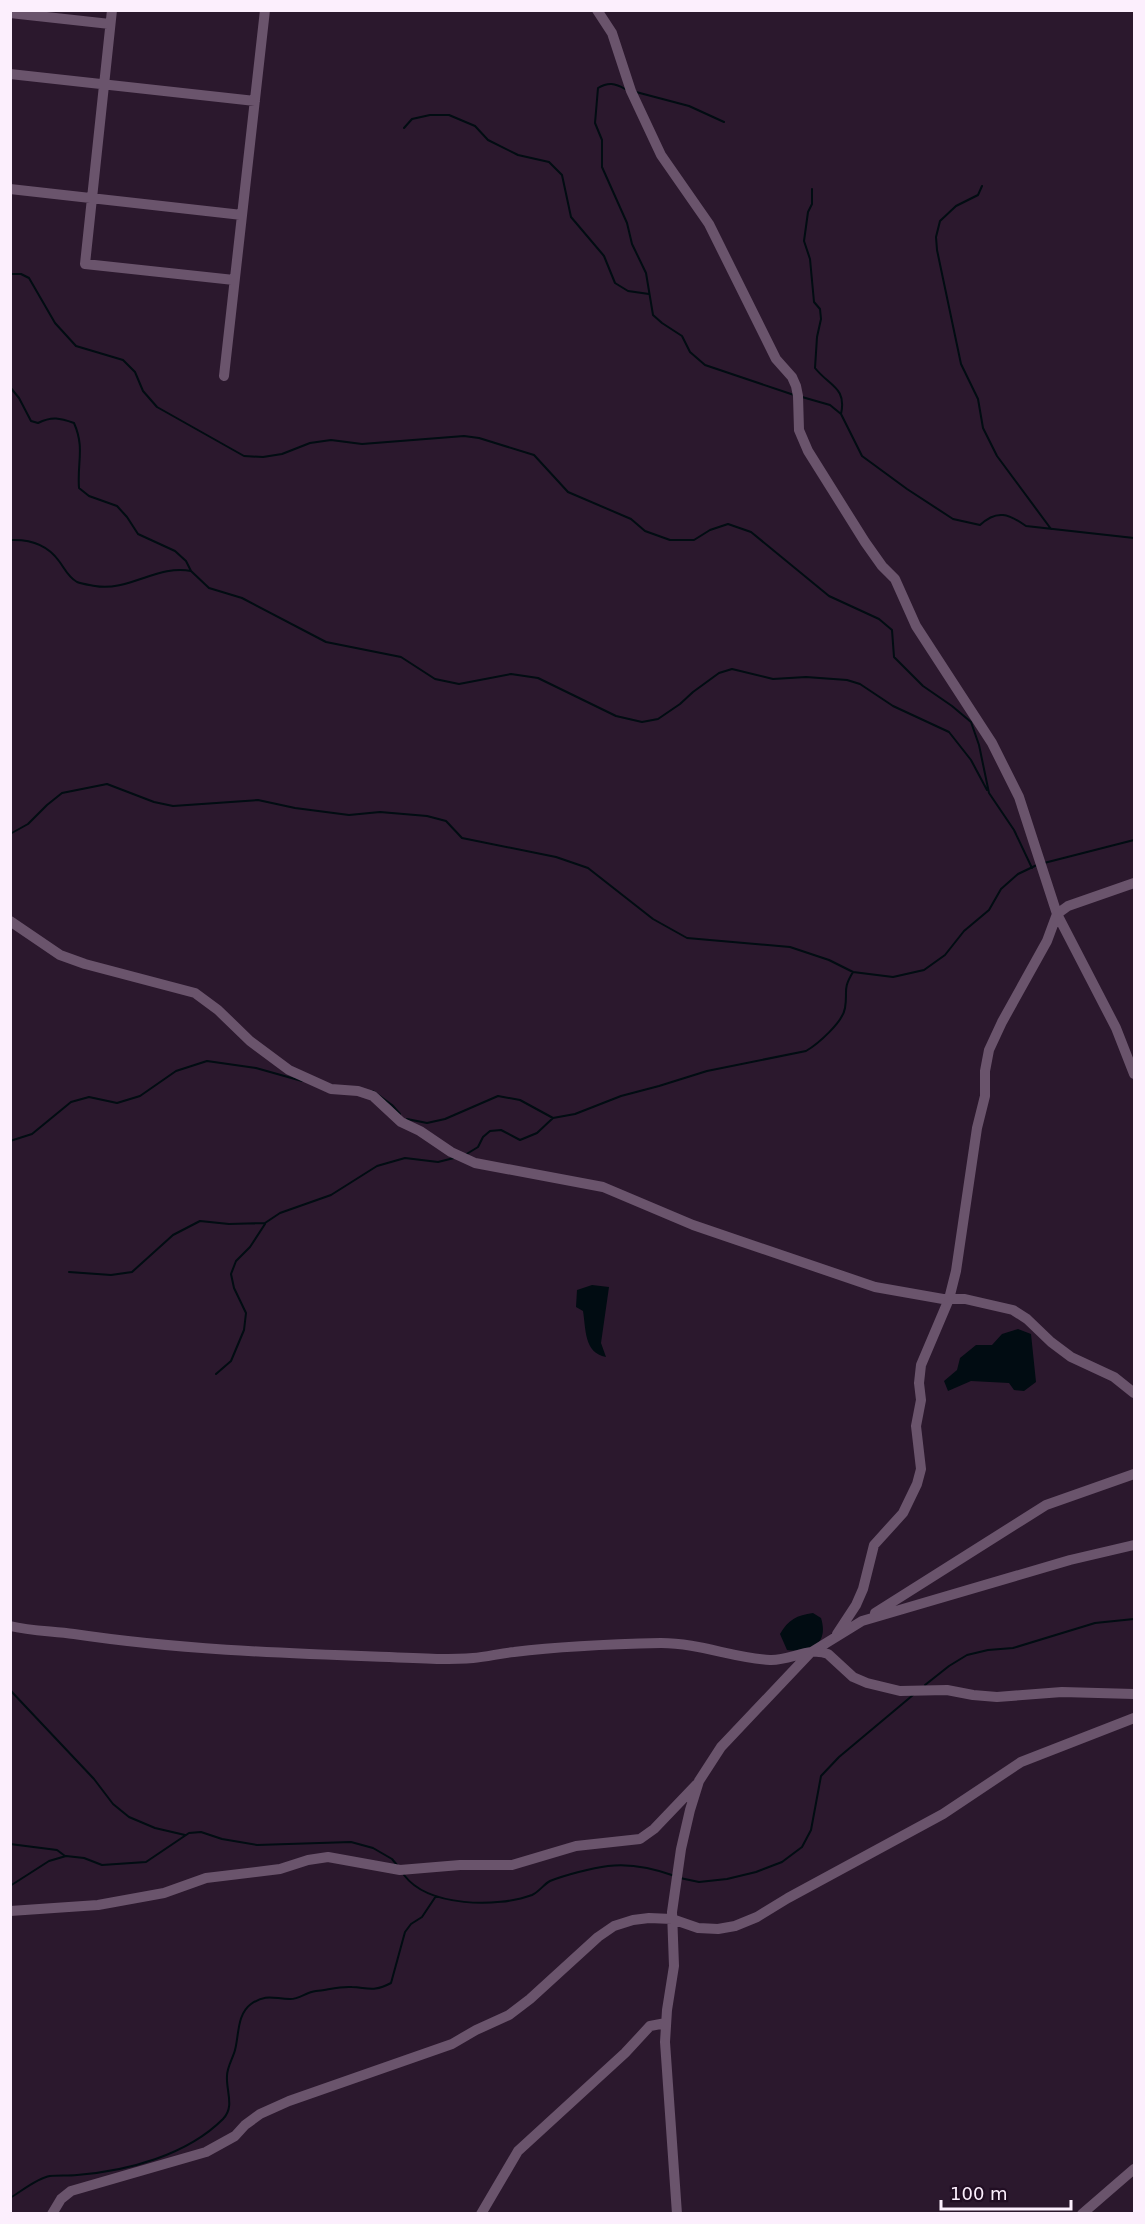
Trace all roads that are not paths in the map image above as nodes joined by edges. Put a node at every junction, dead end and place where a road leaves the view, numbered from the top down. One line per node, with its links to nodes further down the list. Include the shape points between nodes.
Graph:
1 (112, 10): 5 (street)
2 (265, 10): 8 (street)
3 (597, 10): 15 (street, via 612,33 631,91 661,155 709,224 776,359 792,377 798,396 799,430 808,451 865,542 895,579 916,626 964,698 1019,797)
4 (10, 13): 5 (street)
5 (110, 24): 7 (street)
6 (10, 74): 7 (street)
7 (104, 84): 8 (street); 10 (street)
8 (255, 100): 11 (street)
9 (10, 189): 10 (street)
10 (91, 198): 11 (street); 12 (street, via 85,264)
11 (242, 215): 12 (street)
12 (234, 280): 13 (street)
13 (224, 376)
14 (1134, 883): 15 (street, via 1068,906)
15 (1057, 914): 17 (street, via 1116,1028); 18 (street, via 1047,941 989,1050 985,1096)
16 (10, 921): 18 (street, via 60,955 195,993 289,1070 331,1089 373,1096 400,1122 475,1163 603,1187 693,1225 875,1287)
17 (1134, 1074)
18 (949, 1299): 19 (street, via 1014,1310 1071,1357 1114,1377); 24 (street, via 921,1365 916,1426 921,1469 917,1485 903,1514 873,1545 859,1597)
19 (1134, 1393)
20 (1134, 1474): 22 (street, via 1046,1505)
21 (1134, 1545): 22 (street)
22 (862, 1621): 24 (street)
23 (10, 1626): 25 (street, via 191,1648 437,1659 664,1643 771,1660)
24 (835, 1637): 25 (street)
25 (813, 1651): 26 (street, via 828,1654 853,1677 900,1691 947,1690 997,1698 1062,1692); 28 (street, via 721,1747)
26 (1134, 1694)
27 (1134, 1718): 30 (street, via 1021,1762 943,1814 757,1917 718,1929 698,1928)
28 (699, 1781): 29 (street, via 640,1839 576,1846 512,1865 400,1870 328,1857 280,1869 206,1878 164,1893 98,1905); 30 (street, via 681,1849)
29 (10, 1911)
30 (672, 1919): 31 (street, via 675,1966); 33 (street, via 649,1918 614,1926 530,1999 452,2044 289,2101 260,2114 235,2136 206,2152 71,2191)
31 (666, 2023): 34 (street, via 650,2026 518,2151); 35 (street)
32 (1134, 2169): 36 (street)
33 (52, 2214)
34 (481, 2214)
35 (677, 2214)
36 (1082, 2214)

